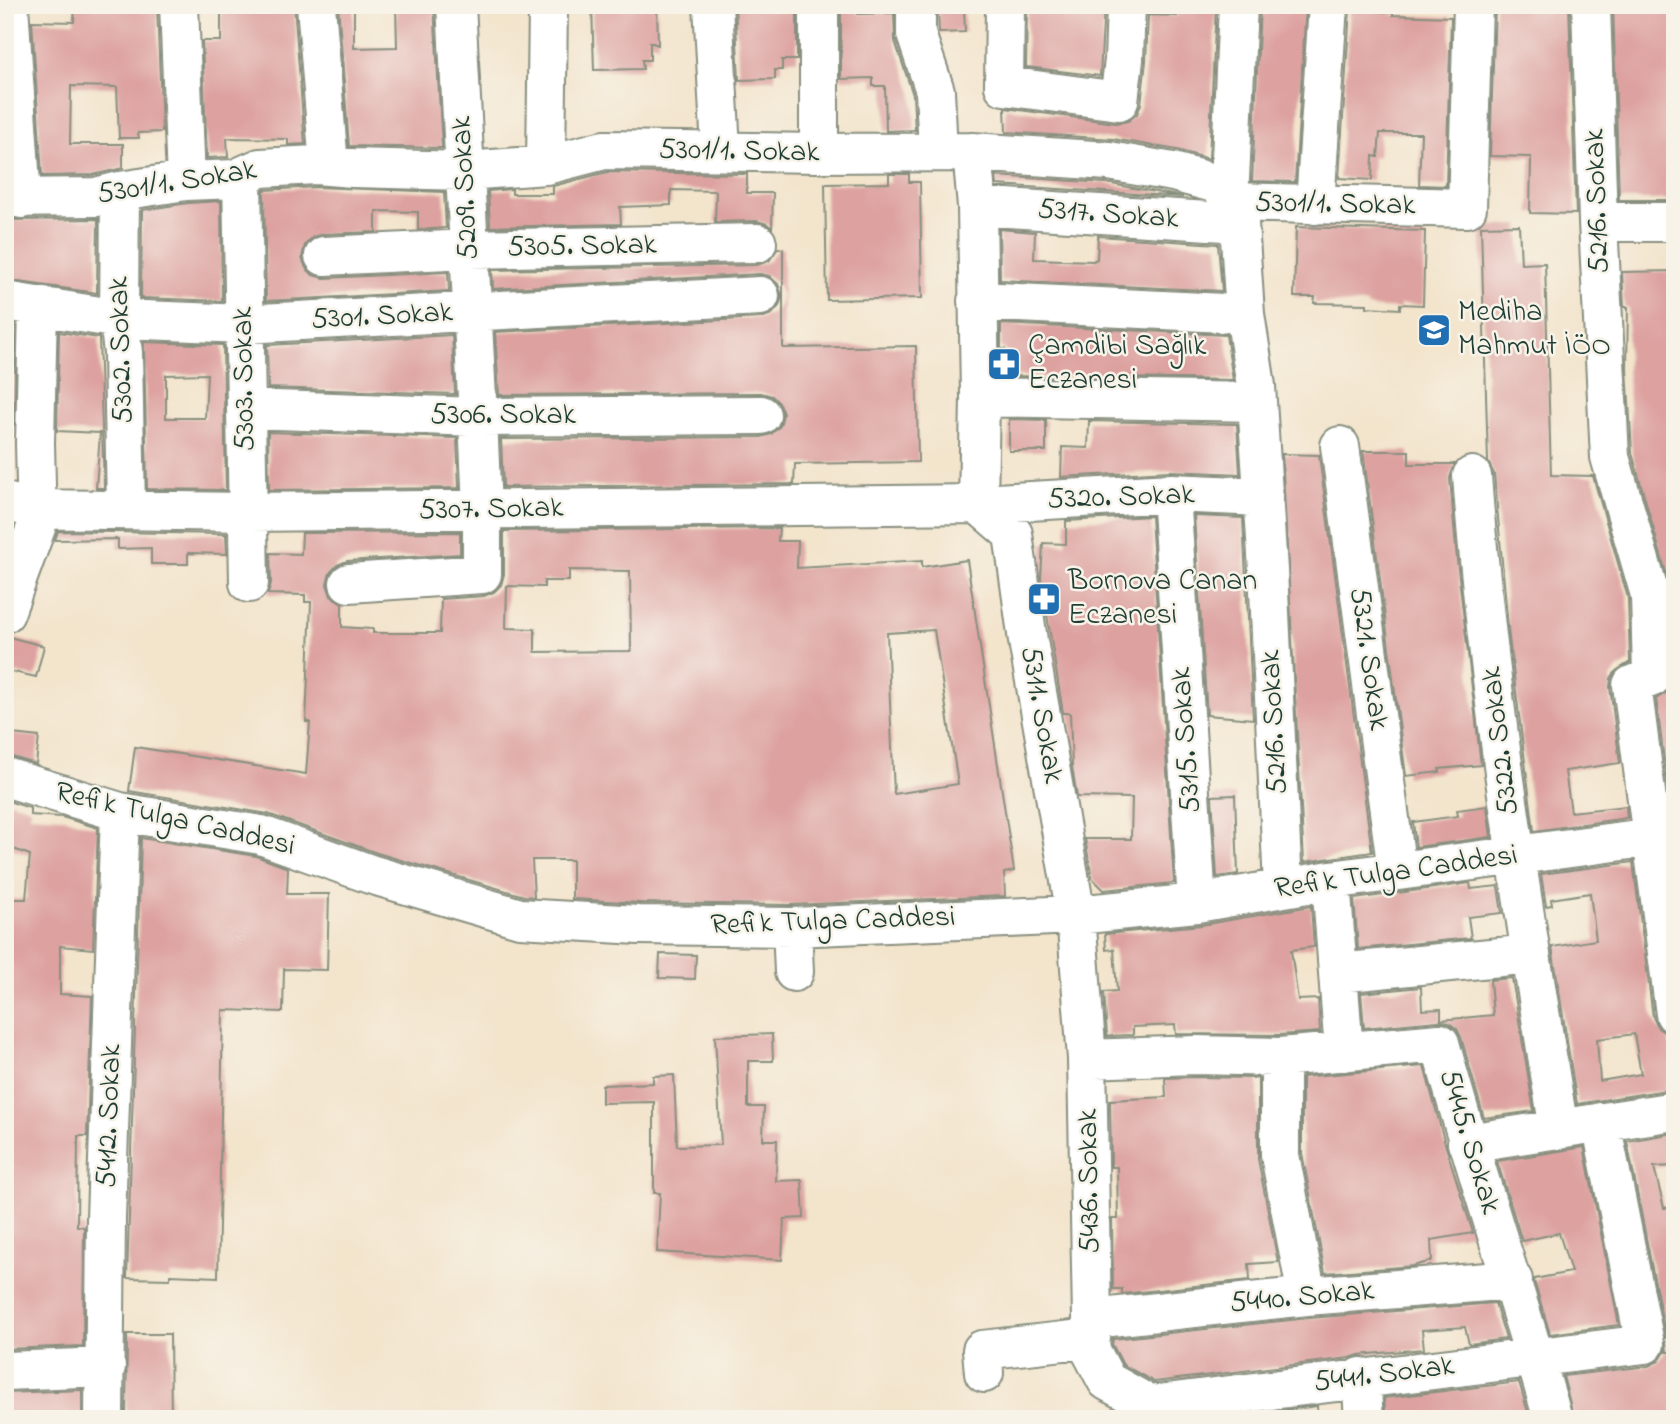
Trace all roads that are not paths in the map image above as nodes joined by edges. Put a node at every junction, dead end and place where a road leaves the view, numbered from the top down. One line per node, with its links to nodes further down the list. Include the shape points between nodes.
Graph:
1 (9, 5): 24 (street)
2 (179, 5): 22 (street)
3 (316, 5): 19 (street)
4 (456, 5): 20 (street, 5209. Sokak)
5 (548, 5): 18 (street)
6 (713, 5): 15 (street)
7 (819, 5): 17 (street)
8 (916, 5): 16 (street, via 916,34)
9 (1005, 5): 10 (street, via 1004,86 1119,101)
10 (1126, 5)
11 (1238, 5): 27 (street, 5216. Sokak)
12 (1328, 5): 25 (street)
13 (1473, 5): 25 (street, 5301/1. Sokak, via 1467,208)
14 (1591, 5): 28 (street, 5216. Sokak)
15 (721, 150): 17 (street, 5301/1. Sokak); 18 (street, 5301/1. Sokak, via 604,150)
16 (955, 152): 17 (street, 5301/1. Sokak); 26 (street); 27 (street, 5301/1. Sokak, via 1109,161 1173,172 1221,185)
17 (819, 153)
18 (545, 165): 20 (street, 5301/1. Sokak)
19 (329, 166): 20 (street, 5301/1. Sokak); 21 (street, 5301/1. Sokak, via 260,169)
20 (465, 171): 31 (street, 5209. Sokak)
21 (243, 176): 22 (street, 5301/1. Sokak); 39 (street, 5303. Sokak)
22 (186, 181): 23 (street, 5301/1. Sokak)
23 (120, 191): 24 (street, 5301/1. Sokak, via 96,197); 38 (street, 5302. Sokak)
24 (14, 198)
25 (1315, 205): 27 (street, 5301/1. Sokak)
26 (977, 206): 27 (street, 5317. Sokak); 34 (street)
27 (1234, 213): 37 (street, 5216. Sokak)
28 (1598, 222): 29 (street); 59 (street, 5216. Sokak, via 1610,457 1650,595 1651,677 1632,685)
29 (1675, 222)
30 (757, 243): 31 (street, 5305. Sokak)
31 (469, 249): 32 (street, 5305. Sokak); 36 (street, 5209. Sokak)
32 (324, 256)
33 (760, 296): 36 (street, 5301. Sokak)
34 (977, 301): 37 (street); 40 (street)
35 (22, 304): 38 (street, 5301. Sokak); 50 (street, via 35,443)
36 (472, 312): 39 (street, 5301. Sokak); 44 (street, 5209. Sokak)
37 (1245, 314): 41 (street, 5216. Sokak)
38 (119, 319): 39 (street, 5301. Sokak); 51 (street, 5302. Sokak)
39 (244, 324): 42 (street, 5303. Sokak)
40 (980, 397): 41 (street); 49 (street)
41 (1257, 402): 48 (street, 5216. Sokak)
42 (247, 409): 44 (street, 5306. Sokak); 53 (street, 5303. Sokak)
43 (761, 415): 44 (street, 5306. Sokak)
44 (478, 417): 52 (street, 5209. Sokak)
45 (1340, 446): 61 (street, 5321. Sokak)
46 (1472, 476): 60 (street, 5322. Sokak)
47 (1171, 493): 48 (street, 5320. Sokak); 49 (street, 5320. Sokak); 64 (street, 5315. Sokak)
48 (1263, 497): 63 (street, 5216. Sokak)
49 (978, 504): 52 (street, 5307. Sokak); 65 (street, 5311. Sokak, via 1013,534)
50 (22, 505): 51 (street, 5307. Sokak); 56 (street, via 37,525)
51 (126, 510): 53 (street, 5307. Sokak)
52 (482, 510): 53 (street, 5307. Sokak); 55 (street, 5209. Sokak, via 482,574)
53 (247, 512): 54 (street, 5303. Sokak)
54 (249, 583)
55 (349, 583)
56 (5, 612)
57 (5, 777): 58 (street, Refik Tulga Caddesi)
58 (120, 813): 66 (street, Refik Tulga Caddesi, via 261,835 370,874 520,918); 83 (street, 5412. Sokak, via 106,1218)
59 (1663, 836): 60 (street, Refik Tulga Caddesi); 70 (street)
60 (1516, 856): 61 (street, Refik Tulga Caddesi); 67 (street, 5322. Sokak)
61 (1397, 871): 62 (street, Refik Tulga Caddesi)
62 (1331, 880): 63 (street, Refik Tulga Caddesi); 69 (street)
63 (1283, 887): 64 (street, Refik Tulga Caddesi)
64 (1197, 904): 65 (street, Refik Tulga Caddesi)
65 (1076, 915): 66 (street, Refik Tulga Caddesi); 73 (street, 5436. Sokak)
66 (792, 927): 68 (street)
67 (1531, 954): 69 (street); 76 (street, 5322. Sokak)
68 (794, 972)
69 (1338, 973): 71 (street)
70 (1675, 1014)
71 (1344, 1052): 72 (street, 5445. Sokak); 77 (street, 5445. Sokak, via 1440,1043)
72 (1280, 1057): 73 (street, 5445. Sokak); 79 (street, via 1280,1156)
73 (1087, 1059): 80 (street, 5436. Sokak)
74 (1675, 1111): 75 (street)
75 (1601, 1122): 76 (street); 81 (street)
76 (1559, 1130): 77 (street)
77 (1466, 1143): 78 (street, 5445. Sokak)
78 (1513, 1280): 79 (street, 5440. Sokak); 82 (street, 5445. Sokak)
79 (1307, 1296): 80 (street, 5440. Sokak)
80 (1091, 1329): 85 (street, 5440. Sokak, via 982,1350); 87 (street, 5436. Sokak, via 1090,1349 1107,1381)
81 (1660, 1342): 82 (street, 5441. Sokak)
82 (1535, 1356): 86 (street, 5441. Sokak); 90 (street, 5445. Sokak)
83 (106, 1367): 84 (street); 88 (street, 5412. Sokak)
84 (5, 1371)
85 (984, 1373)
86 (1361, 1377): 87 (street, 5441. Sokak); 89 (street)
87 (1150, 1412)
88 (104, 1419)
89 (1364, 1419)
90 (1553, 1419)

